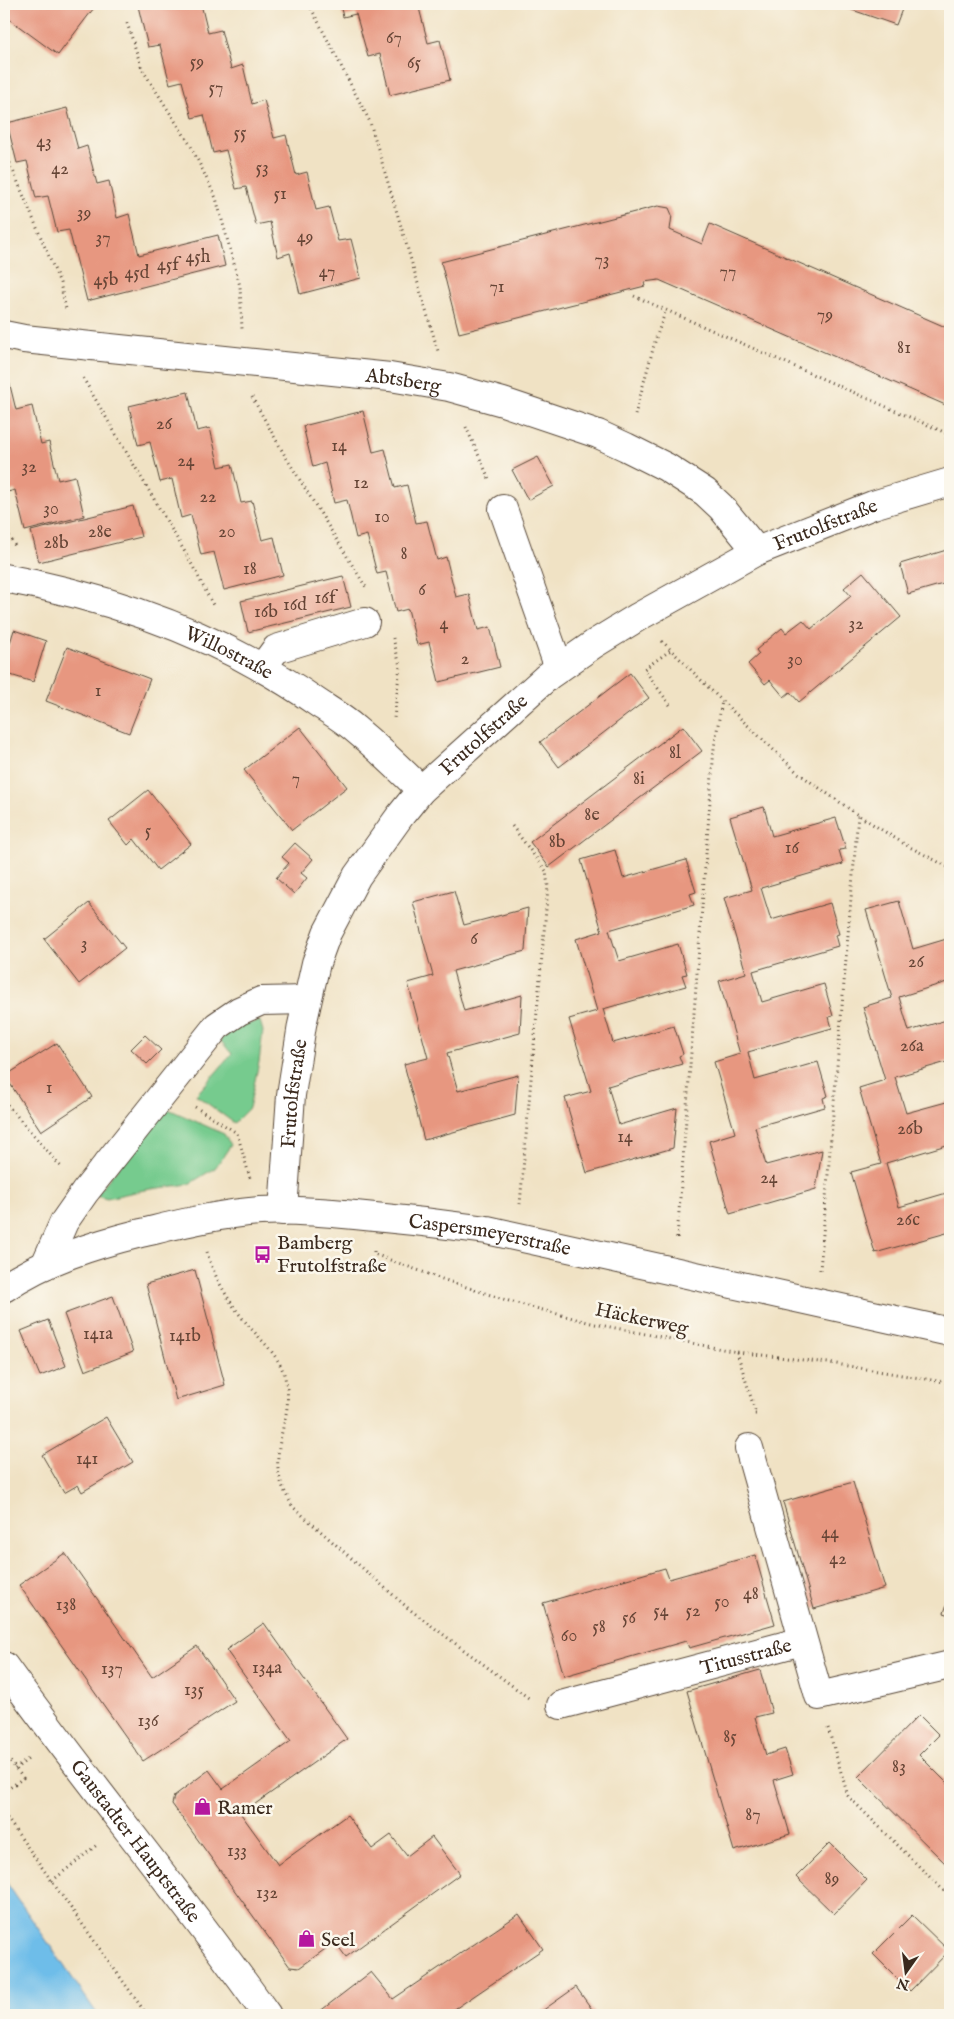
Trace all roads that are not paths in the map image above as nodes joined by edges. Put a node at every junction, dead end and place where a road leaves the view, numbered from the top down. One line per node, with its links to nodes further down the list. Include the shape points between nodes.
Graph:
1 (4, 335): 4 (street, Abtsberg, via 390,377 448,387 598,434 666,467 705,492)
2 (950, 482): 4 (street, Frutolfstraße, via 873,505)
3 (503, 509): 8 (street)
4 (757, 551): 8 (street, Frutolfstraße, via 638,617)
5 (4, 578): 7 (street, Willostraße, via 108,603 180,629)
6 (365, 622): 7 (street, via 276,650)
7 (262, 668): 9 (street, Willostraße, via 354,728)
8 (559, 668): 9 (street, Frutolfstraße)
9 (421, 790): 10 (street, Frutolfstraße, via 367,862 341,904 316,963)
10 (307, 1000): 11 (street, Frutolfstraße); 12 (street, via 261,1001 217,1026 85,1192 64,1222)
11 (272, 1211): 12 (street, Caspersmeyerstraße, via 199,1219 108,1241); 14 (street, Caspersmeyerstraße, via 369,1216 487,1230)
12 (45, 1265): 13 (street, Caspersmeyerstraße)
13 (4, 1288)
14 (950, 1332)
15 (749, 1448): 16 (street)
16 (802, 1640): 17 (street, Titusstraße, via 819,1696); 19 (street, Titusstraße)
17 (950, 1665)
18 (4, 1666): 20 (street, Gaustadter Hauptstraße)
19 (561, 1705)
20 (267, 2015)

